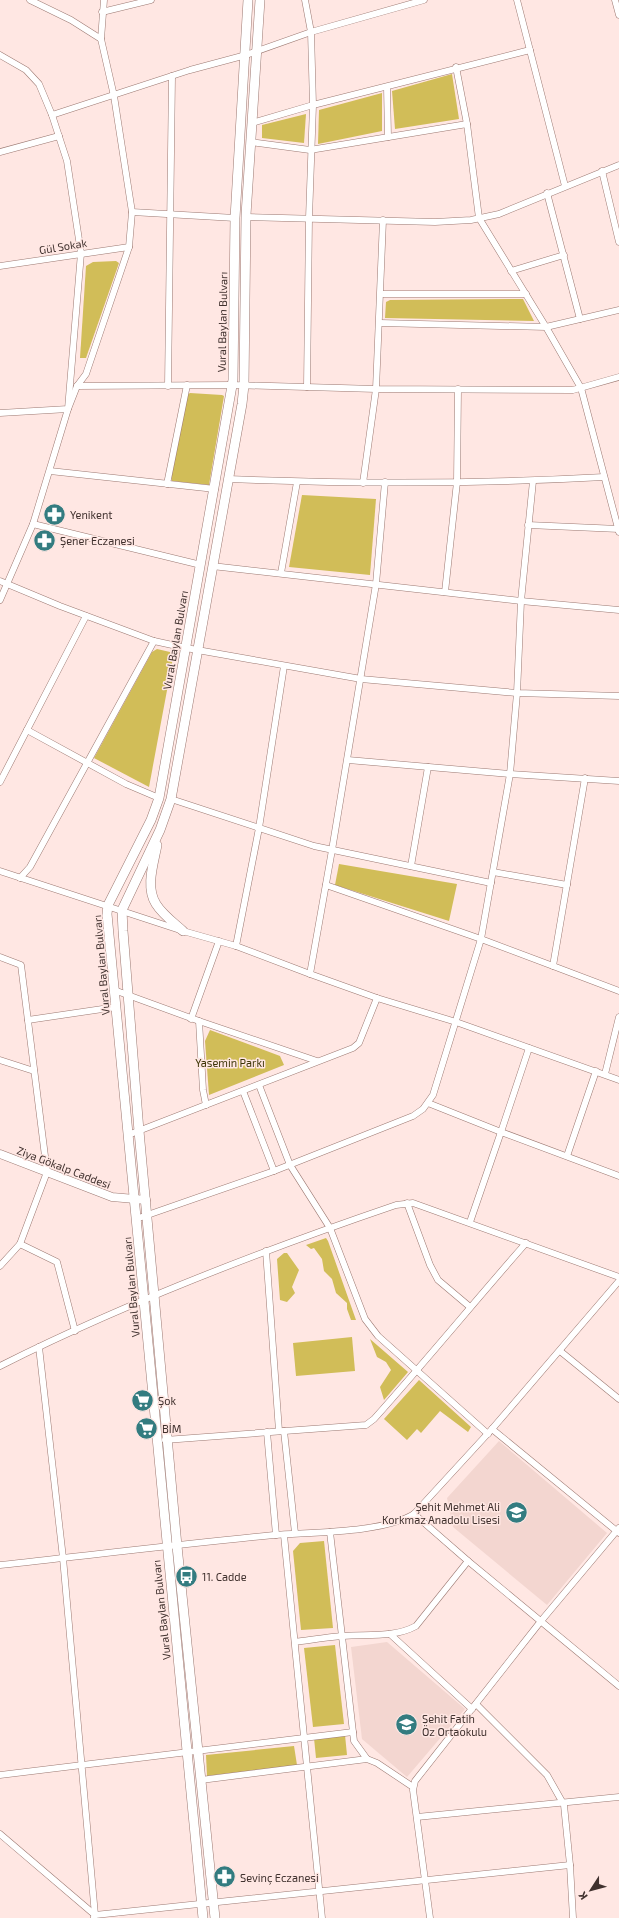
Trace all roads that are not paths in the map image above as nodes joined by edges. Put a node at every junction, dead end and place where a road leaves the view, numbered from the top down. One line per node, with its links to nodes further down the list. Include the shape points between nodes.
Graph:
1 (30, 0): 13 (street)
2 (104, 0): 10 (street)
3 (152, 0): 10 (street)
4 (248, 0): 17 (main road, Vural Baylan Bulvarı)
5 (260, 0): 15 (main road, Vural Baylan Bulvarı)
6 (305, 0): 12 (street)
7 (424, 0): 12 (street)
8 (517, 0): 14 (street)
9 (615, 0): 11 (street)
10 (102, 12): 13 (street)
11 (619, 15)
12 (311, 32): 15 (street); 22 (street)
13 (101, 38): 21 (street)
14 (530, 50): 18 (street); 33 (street)
15 (256, 51): 17 (street); 24 (main road, Vural Baylan Bulvarı)
16 (0, 55): 23 (street, via 26,70 39,84)
17 (246, 55): 19 (street); 38 (main road, Vural Baylan Bulvarı)
18 (456, 67): 20 (street); 25 (street)
19 (172, 76): 21 (street); 36 (street)
20 (387, 87): 22 (street); 27 (street)
21 (114, 96): 23 (street); 35 (street)
22 (313, 105): 24 (street); 29 (street)
23 (52, 115): 26 (street)
24 (252, 123): 28 (main road, Vural Baylan Bulvarı)
25 (467, 124): 27 (street); 40 (street)
26 (59, 136): 30 (street); 44 (street, via 67,161)
27 (388, 137): 29 (street)
28 (250, 142): 29 (street); 37 (main road, Vural Baylan Bulvarı)
29 (310, 150): 39 (street)
30 (0, 152)
31 (619, 165): 32 (street)
32 (602, 171): 33 (street); 42 (street)
33 (565, 186): 34 (street)
34 (547, 193): 40 (street, via 499,214); 45 (street)
35 (132, 212): 36 (street); 43 (street)
36 (170, 215): 38 (street); 59 (street)
37 (246, 217): 39 (street); 57 (main road, Vural Baylan Bulvarı)
38 (235, 218): 56 (main road, Vural Baylan Bulvarı)
39 (308, 218): 41 (street); 60 (street)
40 (479, 218): 41 (street, via 435,222); 47 (street)
41 (384, 220): 48 (street)
42 (619, 242)
43 (129, 247): 44 (street, Gül Sokak); 58 (street, via 86,374)
44 (81, 253): 46 (street, Gül Sokak); 64 (street)
45 (564, 255): 47 (street); 51 (street)
46 (0, 266)
47 (511, 271): 49 (street)
48 (381, 294): 49 (street); 52 (street)
49 (526, 294): 53 (street)
50 (619, 310): 51 (street)
51 (580, 319): 53 (street)
52 (380, 323): 53 (street); 61 (street)
53 (546, 327): 62 (street)
54 (619, 377): 62 (street)
55 (187, 385): 56 (street); 59 (street); 74 (street)
56 (232, 385): 57 (street); 75 (main road, Vural Baylan Bulvarı)
57 (244, 385): 60 (street); 68 (main road, Vural Baylan Bulvarı)
58 (77, 386): 59 (street); 64 (street)
59 (168, 386)
60 (307, 387): 61 (street)
61 (376, 388): 63 (street); 73 (street)
62 (581, 388): 63 (street); 67 (street)
63 (458, 389): 72 (street)
64 (68, 409): 65 (street); 66 (street)
65 (0, 413)
66 (50, 471): 74 (street); 76 (street)
67 (604, 477): 69 (street); 78 (street)
68 (228, 479): 70 (street); 80 (main road, Vural Baylan Bulvarı)
69 (533, 481): 72 (street); 77 (street)
70 (297, 482): 73 (street); 81 (street)
71 (385, 482): 72 (street); 73 (street); 84 (street)
72 (457, 482): 85 (street)
73 (363, 483)
74 (167, 484): 75 (street)
75 (215, 489): 79 (main road, Vural Baylan Bulvarı)
76 (33, 524): 79 (street); 83 (street)
77 (528, 525): 78 (street); 87 (street)
78 (619, 530)
79 (201, 566): 91 (main road, Vural Baylan Bulvarı)
80 (212, 566): 81 (street); 92 (main road, Vural Baylan Bulvarı)
81 (281, 573): 84 (street)
82 (0, 581): 83 (street)
83 (8, 584): 86 (street); 89 (street)
84 (376, 584): 85 (street); 94 (street)
85 (445, 592): 87 (street)
86 (0, 600)
87 (521, 602): 88 (street); 95 (street)
88 (619, 610)
89 (86, 616): 90 (street); 97 (street)
90 (154, 641): 91 (street); 99 (street)
91 (186, 648): 92 (street); 105 (main road, Vural Baylan Bulvarı)
92 (197, 650): 93 (street); 106 (main road, Vural Baylan Bulvarı)
93 (284, 666): 94 (street); 107 (street)
94 (361, 679): 95 (street); 98 (street)
95 (517, 692): 96 (street); 101 (street)
96 (619, 696)
97 (27, 730): 99 (street); 104 (street)
98 (348, 760): 100 (street); 109 (street)
99 (87, 763): 105 (street); 113 (street, via 30,867)
100 (428, 767): 101 (street); 110 (street)
101 (510, 774): 102 (street); 112 (street)
102 (585, 778): 103 (street); 116 (street)
103 (619, 781)
104 (0, 782)
105 (159, 798): 117 (main road, Vural Baylan Bulvarı, via 151,820)
106 (171, 799): 107 (street); 108 (main road, Vural Baylan Bulvarı)
107 (259, 828): 109 (street); 122 (street)
108 (160, 830): 118 (main road, Vural Baylan Bulvarı); 119 (main road, via 151,878 152,892 155,904)
109 (332, 850): 110 (street); 115 (street)
110 (411, 866): 114 (street)
111 (0, 871): 113 (street)
112 (493, 872): 114 (street); 116 (street)
113 (20, 878): 117 (street)
114 (491, 883): 120 (street)
115 (326, 885): 120 (street); 125 (street)
116 (568, 885): 124 (street)
117 (108, 905): 118 (street); 126 (main road, Vural Baylan Bulvarı)
118 (122, 910): 119 (street); 128 (main road, Vural Baylan Bulvarı)
119 (183, 931): 121 (street)
120 (481, 939): 124 (street); 135 (street)
121 (219, 941): 122 (street); 132 (street)
122 (236, 946): 125 (street)
123 (0, 957): 133 (street, via 21,965)
124 (553, 966): 127 (street)
125 (310, 974): 129 (street)
126 (114, 990): 128 (street); 130 (main road, Vural Baylan Bulvarı)
127 (619, 991)
128 (128, 995): 132 (street); 147 (main road, Vural Baylan Bulvarı)
129 (377, 998): 135 (street); 138 (street, via 359,1042 353,1048)
130 (116, 1007): 133 (street); 149 (main road, Vural Baylan Bulvarı)
131 (619, 1018): 141 (street)
132 (192, 1019): 134 (street)
133 (28, 1020): 139 (street)
134 (199, 1021): 138 (street); 146 (street)
135 (456, 1022): 136 (street); 145 (street, via 433,1095)
136 (529, 1048): 140 (street); 148 (street)
137 (0, 1060): 139 (street)
138 (317, 1061): 143 (street)
139 (34, 1071): 154 (street)
140 (596, 1071): 141 (street); 151 (street)
141 (605, 1074): 142 (street)
142 (619, 1080)
143 (259, 1085): 144 (street); 152 (street)
144 (243, 1091): 146 (street); 153 (street)
145 (428, 1103): 148 (street); 152 (street, via 413,1116)
146 (206, 1105): 147 (street)
147 (139, 1131): 149 (street); 157 (main road, Vural Baylan Bulvarı)
148 (502, 1132): 151 (street); 161 (street)
149 (128, 1135): 156 (main road, Vural Baylan Bulvarı)
150 (0, 1154): 154 (street, Ziya Gökalp Caddesi)
151 (567, 1156): 155 (street)
152 (290, 1165): 153 (street); 162 (street)
153 (274, 1171): 159 (street)
154 (46, 1172): 156 (street, Ziya Gökalp Caddesi, via 112,1197); 164 (street)
155 (619, 1176)
156 (134, 1200): 157 (street, Ziya Gökalp Caddesi); 160 (main road, Vural Baylan Bulvarı)
157 (146, 1200): 159 (main road, Vural Baylan Bulvarı)
158 (407, 1203): 161 (street); 162 (street); 171 (street, via 438,1280)
159 (147, 1215): 160 (street); 169 (main road, Vural Baylan Bulvarı)
160 (136, 1219): 170 (main road, Vural Baylan Bulvarı)
161 (470, 1222): 163 (street)
162 (330, 1228): 165 (street); 176 (street, via 365,1319 378,1336)
163 (526, 1243): 167 (street); 171 (street)
164 (20, 1244): 166 (street); 172 (street, via 57,1262)
165 (266, 1250): 169 (street); 178 (street)
166 (0, 1266)
167 (619, 1278)
168 (619, 1282): 174 (street)
169 (153, 1297): 170 (street); 182 (main road, Vural Baylan Bulvarı)
170 (144, 1301): 172 (street); 181 (main road, Vural Baylan Bulvarı)
171 (470, 1307): 176 (street)
172 (75, 1332): 173 (street)
173 (39, 1347): 175 (street); 190 (street)
174 (560, 1351): 177 (street); 180 (street)
175 (0, 1366)
176 (417, 1372): 178 (street, via 366,1425); 180 (street)
177 (619, 1399)
178 (282, 1431): 179 (street); 186 (street)
179 (267, 1432): 182 (street); 187 (street)
180 (490, 1432): 183 (street); 184 (street)
181 (157, 1440): 182 (street); 189 (main road, Vural Baylan Bulvarı)
182 (167, 1440): 189 (main road, Vural Baylan Bulvarı)
183 (414, 1514): 185 (street, via 403,1521); 191 (street)
184 (618, 1531): 193 (street)
185 (330, 1532): 186 (street); 195 (street)
186 (295, 1534): 188 (street)
187 (276, 1535): 188 (street); 189 (street)
188 (284, 1535): 196 (street)
189 (172, 1547): 190 (street); 201 (main road, Vural Baylan Bulvarı); 202 (main road, Vural Baylan Bulvarı)
190 (63, 1558): 192 (street); 204 (street)
191 (468, 1561): 193 (street); 194 (street, via 416,1626 407,1631)
192 (0, 1565)
193 (541, 1621): 197 (street); 198 (street)
194 (390, 1634): 195 (street); 198 (street)
195 (341, 1636): 196 (street); 199 (street)
196 (294, 1642): 200 (street)
197 (619, 1686)
198 (474, 1706): 208 (street, via 415,1780); 210 (street, via 547,1774)
199 (353, 1732): 200 (street); 203 (street, via 354,1742)
200 (304, 1738): 201 (street); 205 (street)
201 (198, 1751): 202 (street); 207 (main road, Vural Baylan Bulvarı)
202 (187, 1752): 204 (street); 217 (main road, Vural Baylan Bulvarı)
203 (367, 1759): 205 (street); 208 (street)
204 (82, 1765): 206 (street); 218 (street)
205 (307, 1767): 207 (street); 215 (street)
206 (0, 1775)
207 (201, 1780): 216 (main road, Vural Baylan Bulvarı)
208 (413, 1787): 211 (street)
209 (619, 1797): 210 (street)
210 (562, 1803): 211 (street); 213 (street)
211 (417, 1817): 214 (street)
212 (0, 1834): 218 (street)
213 (570, 1865): 214 (street); 223 (street)
214 (426, 1881): 215 (street); 222 (street)
215 (320, 1892): 216 (street); 221 (street)
216 (214, 1901): 217 (street); 220 (main road, Vural Baylan Bulvarı)
217 (201, 1903): 218 (street); 219 (main road, Vural Baylan Bulvarı)
218 (94, 1916)
219 (203, 1918)
220 (215, 1918)
221 (322, 1918)
222 (430, 1918)
223 (573, 1918)

